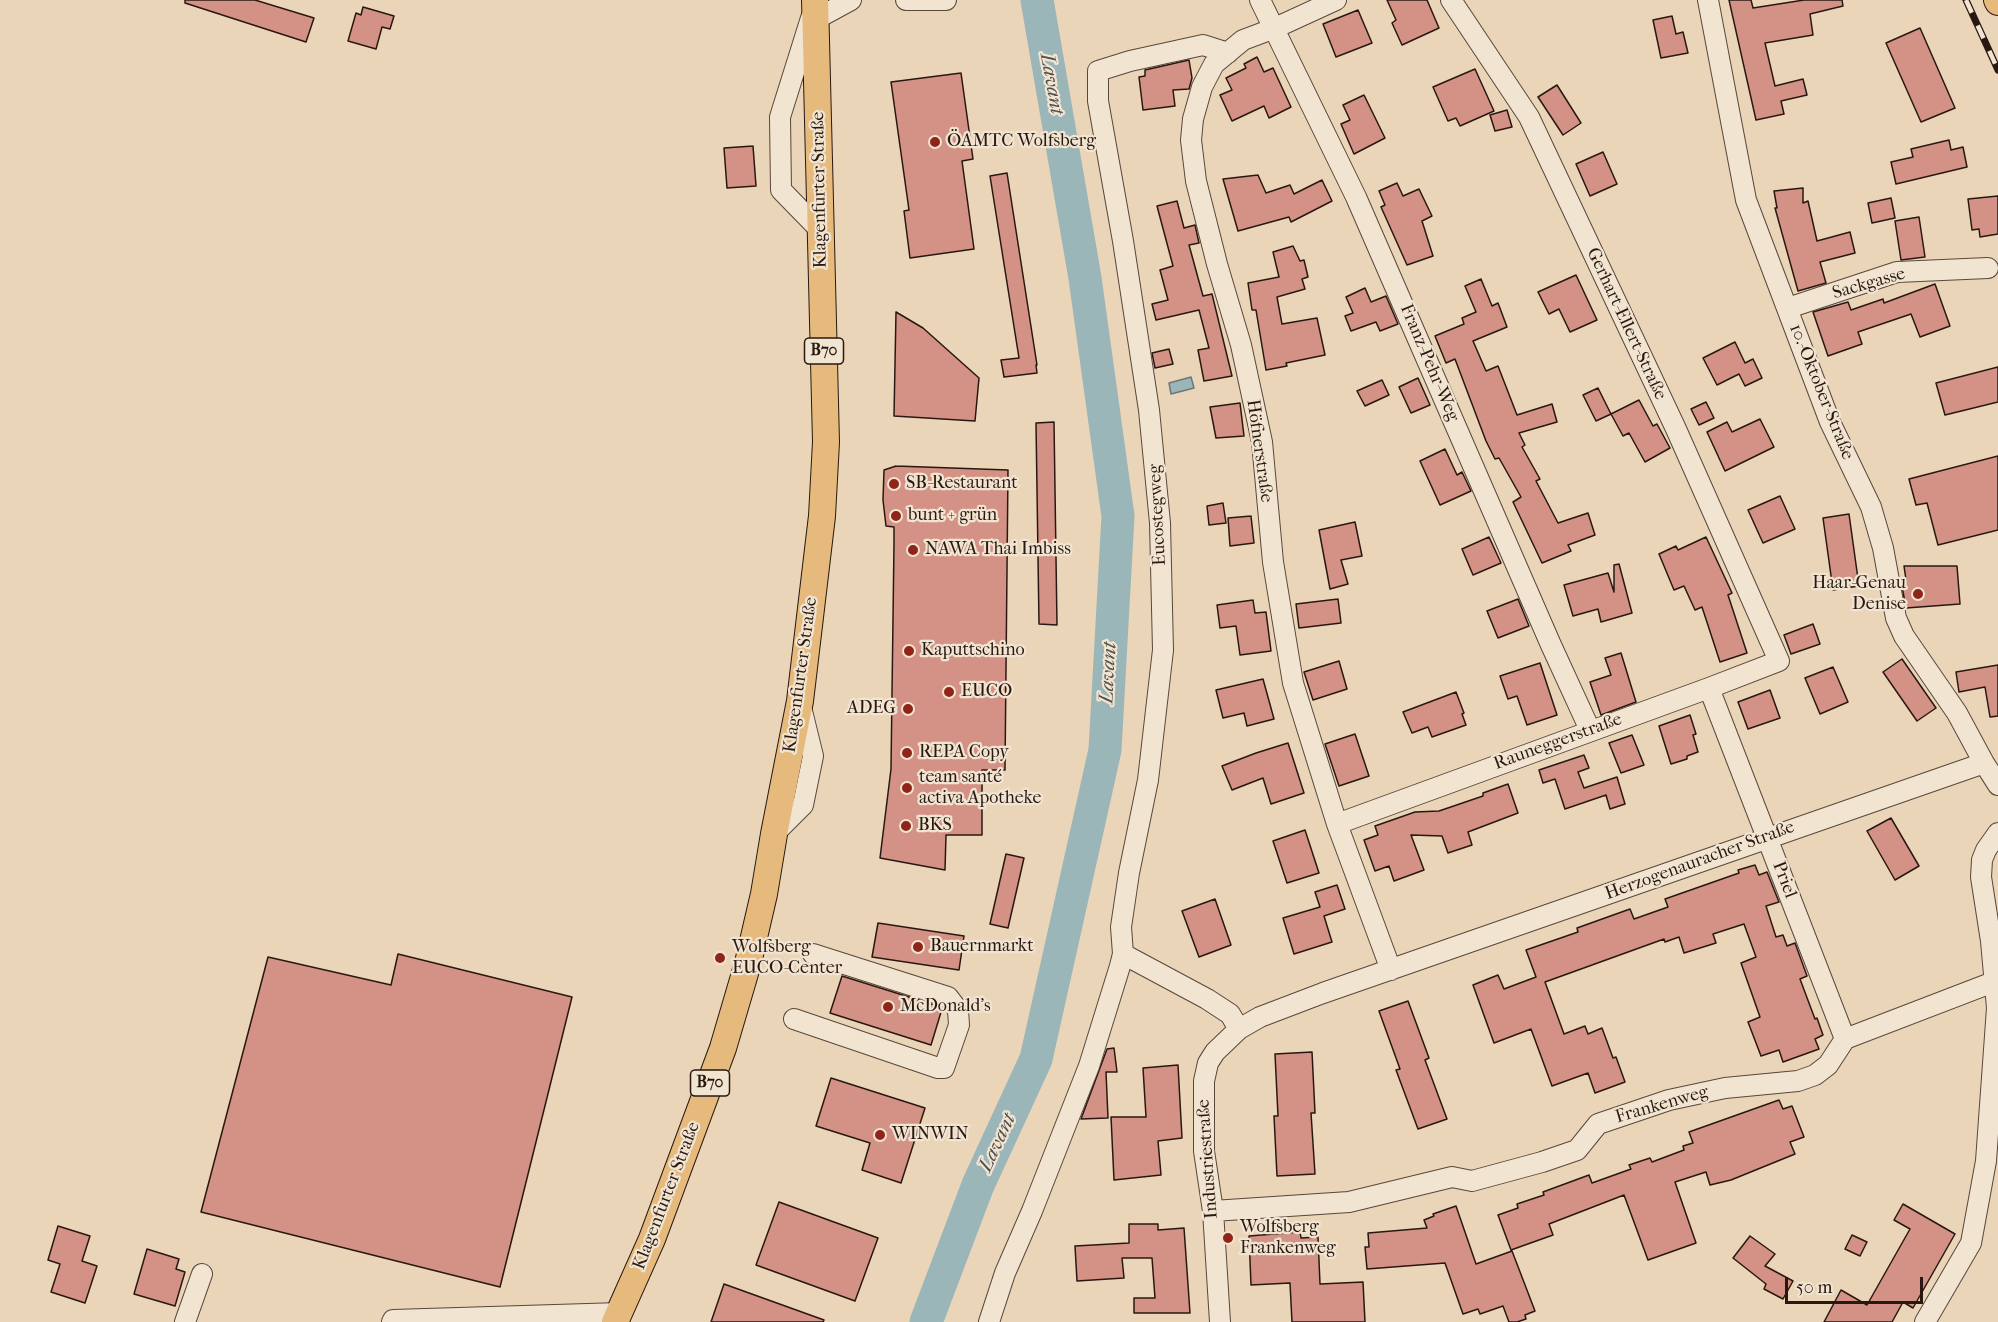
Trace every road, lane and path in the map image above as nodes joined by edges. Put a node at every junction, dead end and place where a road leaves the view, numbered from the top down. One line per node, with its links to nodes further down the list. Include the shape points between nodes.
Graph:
1 (850, 0): 8 (street)
2 (906, 0): 3 (street)
3 (946, 0)
4 (1260, 0): 9 (street, Franz-Pehr-Weg)
5 (1336, 0): 9 (street, Höfnerstraße)
6 (1451, 0): 14 (street, Gerhart-Ellert-Straße, via 1529,117 1676,429)
7 (1708, 0): 13 (street, 10.-Oktober-Straße, via 1746,200)
8 (816, 8): 11 (main road, Klagenfurter Straße / B70); 11 (street, via 780,117 781,190)
9 (1275, 28): 10 (street, Höfnerstraße, via 1243,40); 16 (street, Franz-Pehr-Weg, via 1356,197)
10 (1228, 52): 19 (street, Höfnerstraße, via 1214,64 1202,87 1193,119 1191,140 1196,181 1241,345 1262,442 1273,562 1293,683); 23 (street, Eucostegweg, via 1203,45 1098,71 1098,101 1149,410 1160,523 1163,650 1148,780 1121,927)
11 (821, 231): 32 (main road, Klagenfurter Straße / B70, via 825,452 822,516 800,701 759,915 723,1048 652,1239)
12 (1988, 268): 13 (street, Sackgasse, via 1897,272)
13 (1788, 308): 17 (street, 10.-Oktober-Straße, via 1830,422 1871,507 1896,618)
14 (1779, 660): 15 (street, Rauneggerstraße)
15 (1709, 688): 16 (street, Rauneggerstraße); 21 (street, Priel)
16 (1590, 730): 19 (street, Rauneggerstraße)
17 (1984, 763): 18 (street); 21 (street, Herzogenauracher Straße)
18 (1998, 785)
19 (1337, 824): 24 (street, Höfnerstraße)
20 (1998, 833): 25 (street, via 1986,850 1980,877)
21 (1768, 837): 24 (street, Herzogenauracher Straße); 28 (street, Priel)
22 (813, 954): 26 (street, via 948,997 958,1010 958,1025 944,1068 938,1068)
23 (1123, 954): 27 (street, via 1208,999 1230,1014); 35 (street, via 1089,1066)
24 (1391, 970): 27 (street, Industriestraße, via 1260,1017)
25 (1996, 981): 28 (street); 29 (street)
26 (794, 1019)
27 (1239, 1029): 30 (street, Industriestraße, via 1215,1052 1204,1081 1204,1151)
28 (1845, 1039): 30 (street, Frankenweg, via 1828,1065 1815,1075 1798,1081 1725,1088 1669,1100 1598,1124 1577,1150 1472,1181 1452,1177 1349,1202)
29 (1992, 1159): 37 (street, via 1971,1243)
30 (1213, 1211): 36 (street, Industriestraße)
31 (202, 1274): 33 (street)
32 (617, 1317): 34 (street)
33 (185, 1322)
34 (392, 1322)
35 (989, 1322)
36 (1220, 1322)
37 (1925, 1322)

